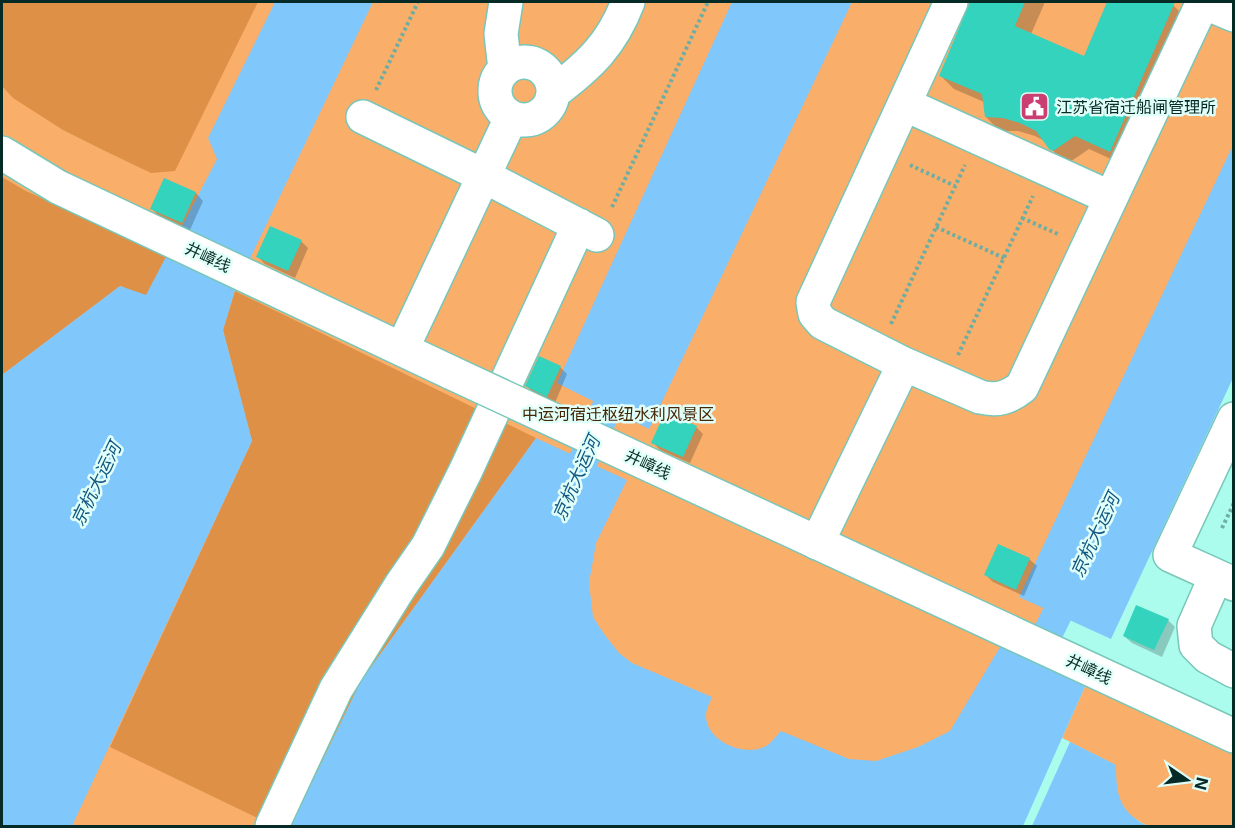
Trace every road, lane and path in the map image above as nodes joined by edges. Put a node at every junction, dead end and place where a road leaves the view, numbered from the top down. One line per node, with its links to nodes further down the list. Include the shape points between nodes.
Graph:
1 (418, 2): 11 (path)
2 (506, 2): 8 (main road, via 501,34)
3 (628, 2): 9 (main road, via 601,52)
4 (708, 2): 22 (path)
5 (951, 2): 10 (main road)
6 (1203, 2): 7 (main road); 19 (main road)
7 (1233, 15)
8 (505, 69): 9 (main road, via 522,62 541,67); 12 (main road, via 498,77 495,95 503,112)
9 (554, 92): 12 (main road, via 547,110 540,116 521,121)
10 (904, 104): 13 (main road); 14 (main road)
11 (363, 117): 17 (main road)
12 (511, 118): 17 (main road)
13 (978, 137): 16 (main road); 18 (path)
14 (882, 152): 18 (path); 26 (main road, via 813,302 814,314 823,323)
15 (2, 153): 25 (main road, 井嶂线, via 58,187)
16 (1046, 168): 19 (main road); 20 (path)
17 (484, 176): 22 (main road); 25 (main road)
18 (955, 186): 21 (path)
19 (1111, 198): 23 (main road)
20 (1022, 218): 23 (path); 24 (path)
21 (936, 228): 24 (path); 26 (path)
22 (589, 231): 35 (main road, via 428,546 336,689)
23 (1088, 249): 27 (main road, via 1022,387 1008,398 993,400)
24 (1004, 258): 27 (path)
25 (402, 349): 31 (main road, 井嶂线, bridge)
26 (891, 358): 27 (main road); 31 (main road)
27 (946, 382)
28 (1233, 419): 32 (main road, via 1170,555)
29 (1233, 503): 30 (path)
30 (1222, 528)
31 (817, 543): 34 (main road, 井嶂线)
32 (1225, 580): 33 (main road, via 1194,626 1196,645)
33 (1233, 671)
34 (1233, 736)
35 (272, 826)

